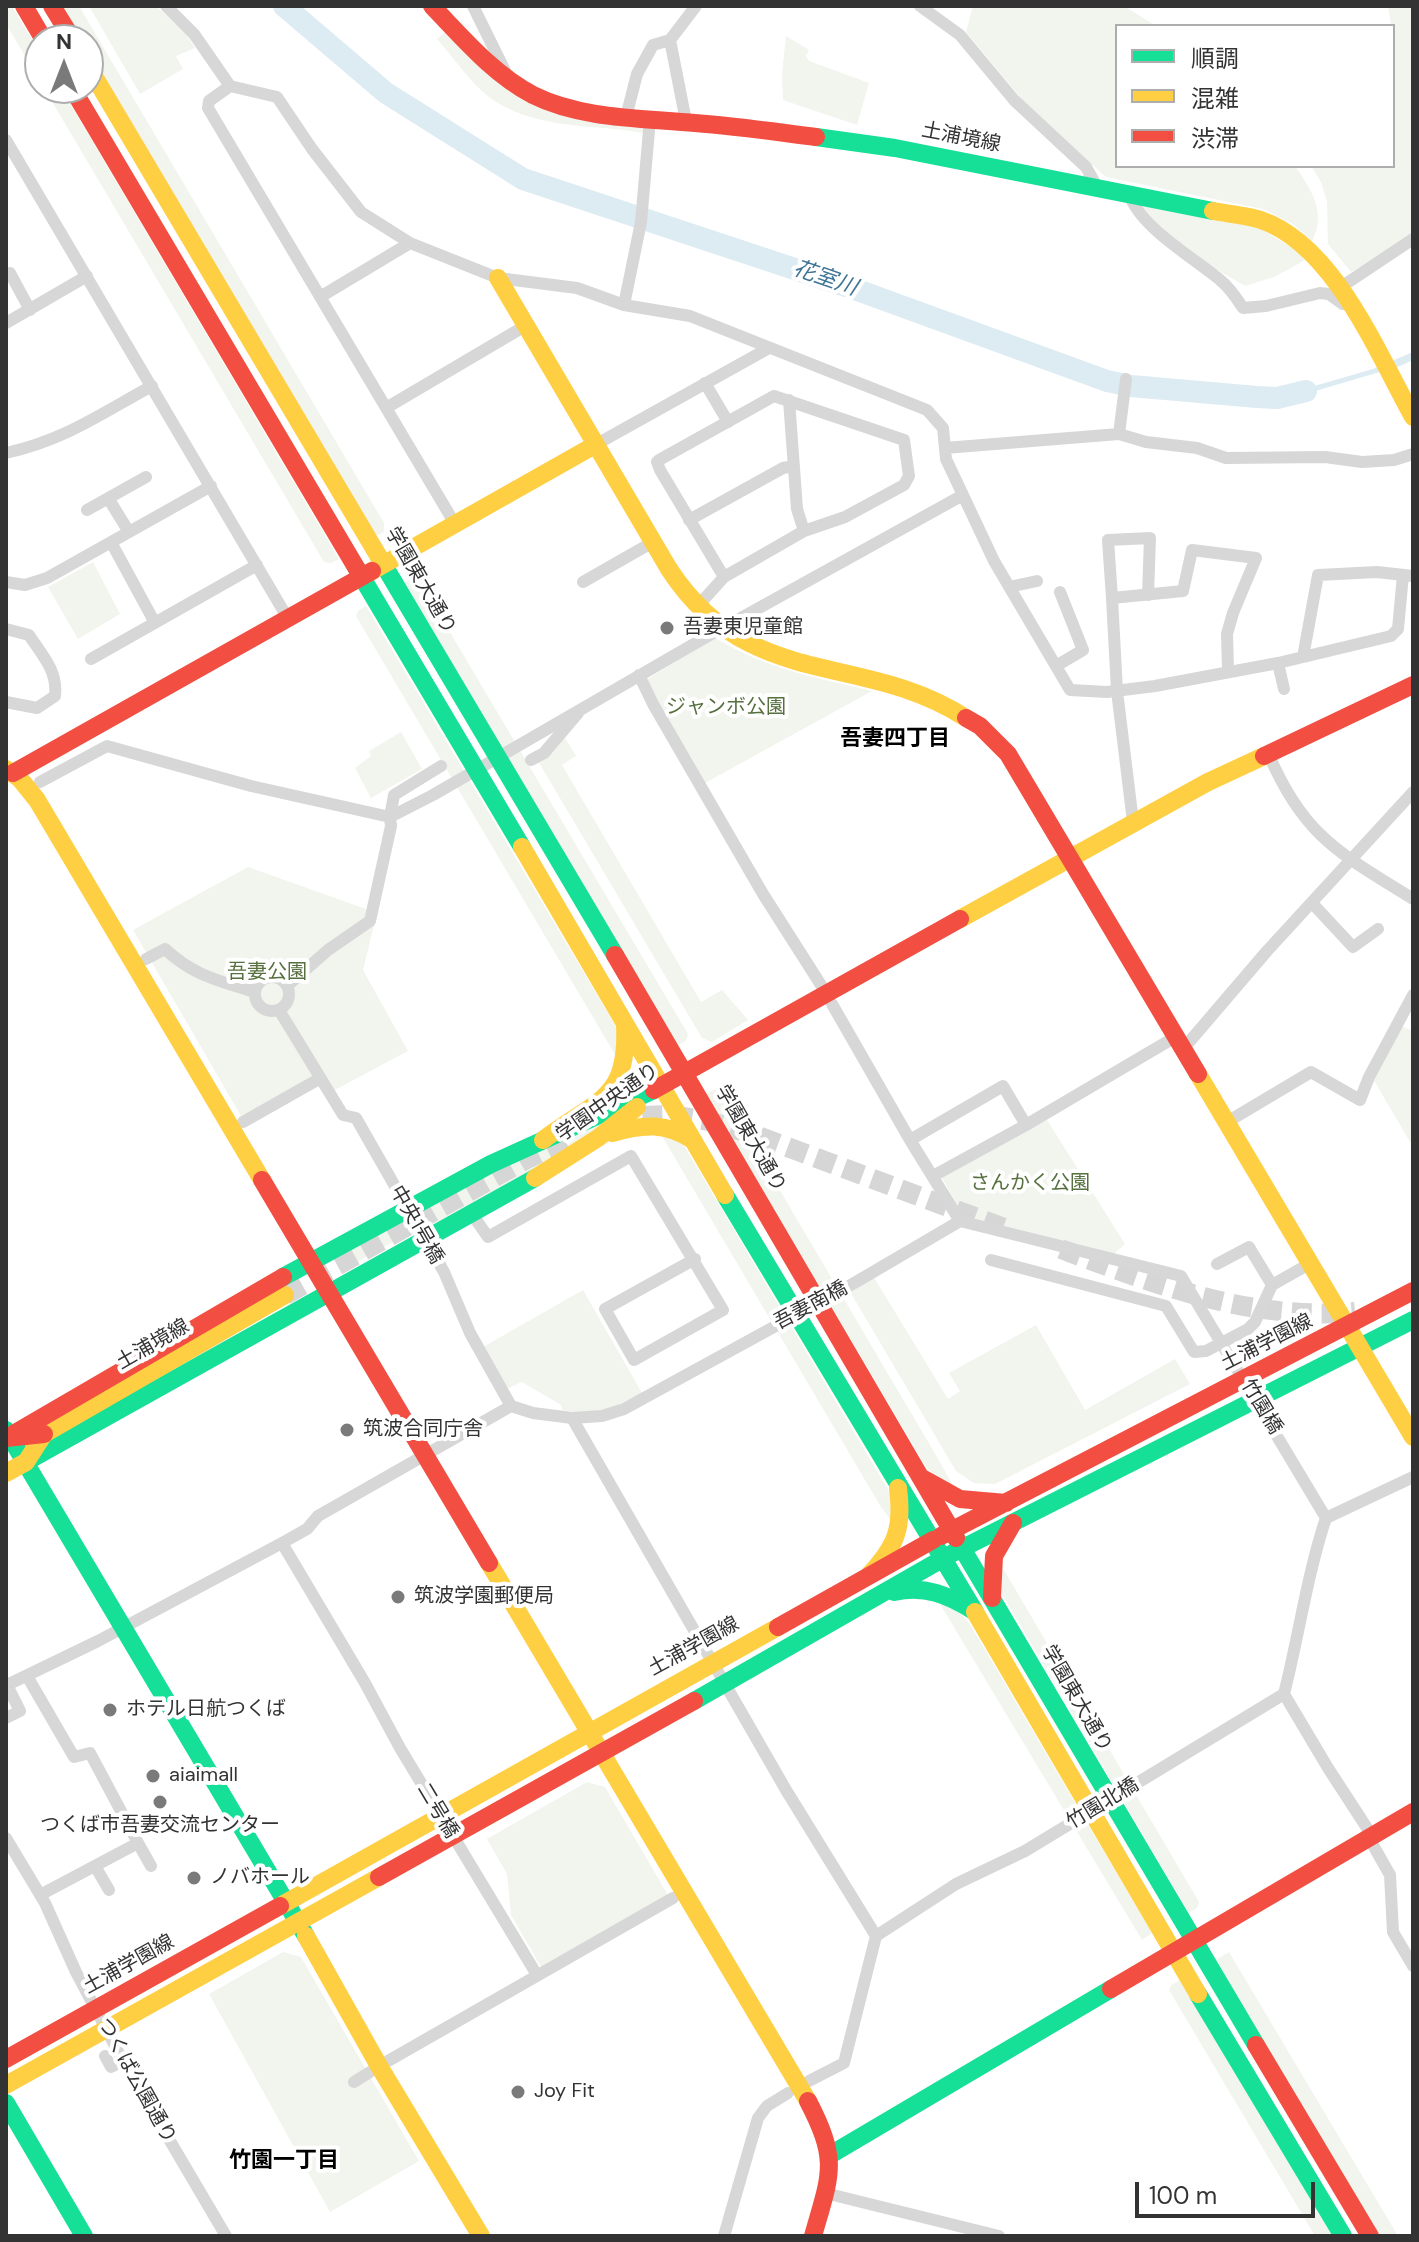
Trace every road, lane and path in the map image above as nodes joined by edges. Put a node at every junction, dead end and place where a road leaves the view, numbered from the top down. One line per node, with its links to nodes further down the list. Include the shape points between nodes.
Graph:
1 (24, 6): 8 (main road)
2 (52, 6): 9 (main road)
3 (166, 6): 12 (street, via 194,34)
4 (432, 6): 11 (main road, 土浦境線)
5 (473, 6): 11 (street)
6 (696, 6): 10 (street)
7 (920, 6): 20 (street, via 960,35 1014,100 1086,167)
8 (35, 24)
9 (63, 24)
10 (670, 40): 15 (street, via 653,45 637,74); 17 (street)
11 (509, 80): 15 (main road, 土浦境線, via 551,102)
12 (230, 86): 23 (street, via 277,97 361,212); 28 (street, via 209,101 208,108)
13 (104, 93): 58 (main road, 学園東大通り)
14 (81, 104): 60 (main road)
15 (626, 117): 16 (main road, 土浦境線)
16 (650, 119): 17 (main road, 土浦境線); 29 (street, via 642,217)
17 (686, 121): 20 (main road, 土浦境線, via 895,148)
18 (6, 140): 19 (street)
19 (12, 163): 25 (street)
20 (1097, 187): 21 (main road, 土浦境線)
21 (1129, 193): 27 (main road, 土浦境線, via 1279,228 1315,254); 27 (street, via 1135,209 1218,278 1243,308 1320,293 1343,304)
22 (1413, 239): 27 (street)
23 (410, 243): 26 (street); 28 (street)
24 (10, 273): 30 (street)
25 (87, 276): 30 (street); 36 (street)
26 (498, 278): 29 (street, via 577,288); 32 (main road)
27 (1345, 294): 39 (main road, 土浦境線)
28 (320, 297): 38 (street)
29 (624, 305): 33 (street, via 690,316)
30 (30, 310): 31 (street)
31 (6, 323)
32 (525, 326): 38 (street); 42 (main road)
33 (769, 348): 34 (street); 43 (street, via 927,410 943,428)
34 (705, 383): 40 (street); 42 (street)
35 (1125, 384): 41 (street)
36 (152, 386): 44 (street, via 66,435); 48 (street)
37 (789, 400): 40 (street, via 771,397); 46 (street); 54 (street, via 902,439 909,476 904,485 845,517)
38 (386, 408): 53 (street)
39 (1413, 417)
40 (728, 422): 52 (street, via 657,462)
41 (1119, 434): 43 (street); 45 (street, via 1226,458 1362,462)
42 (595, 445): 53 (main road); 57 (main road)
43 (945, 448): 49 (street)
44 (6, 453)
45 (1413, 454)
46 (794, 466): 52 (street); 54 (street)
47 (146, 477): 50 (street)
48 (211, 486): 55 (street); 59 (street)
49 (963, 495): 66 (street); 73 (street)
50 (108, 498): 51 (street); 55 (street)
51 (87, 510)
52 (689, 520): 62 (street)
53 (455, 524): 58 (main road)
54 (804, 531): 62 (street)
55 (129, 532): 56 (street)
56 (111, 542): 64 (street, via 38,582); 72 (street)
57 (653, 542): 65 (street); 70 (main road)
58 (385, 563): 60 (main road); 109 (main road, 学園東大通り)
59 (257, 565): 71 (street); 72 (street)
60 (360, 576): 71 (main road); 107 (main road)
61 (1408, 576): 76 (street, via 1395,634); 76 (street, via 1318,575)
62 (724, 577): 70 (street)
63 (1037, 581): 66 (street)
64 (6, 582)
65 (583, 582)
66 (1009, 587): 79 (street)
67 (1060, 592): 79 (street, via 1083,650)
68 (1148, 595): 69 (street); 69 (street, via 1150,538 1108,540); 80 (street, via 1183,591 1192,550 1256,558 1227,634)
69 (1112, 598): 84 (street)
70 (697, 607): 95 (main road, via 731,635 759,648 927,695 971,718 1008,754)
71 (287, 617): 90 (main road)
72 (155, 623): 77 (street)
73 (730, 624)
74 (6, 629): 85 (street, via 29,635 55,674 56,685 55,696 37,708)
75 (713, 633): 81 (street)
76 (1303, 657): 78 (street)
77 (91, 659)
78 (1278, 663): 80 (street); 83 (street)
79 (1056, 666): 84 (street, via 1070,690)
80 (1228, 671): 84 (street)
81 (639, 675): 86 (street); 101 (street)
82 (1413, 685): 87 (main road, 学園中央通り)
83 (1284, 689)
84 (1117, 691): 94 (street)
85 (6, 702)
86 (579, 711): 88 (street, via 544,753); 93 (street)
87 (1269, 755): 94 (main road, 学園中央通り); 96 (street, via 1302,817)
88 (531, 760)
89 (441, 766): 93 (street, via 394,795)
90 (10, 771): 123 (main road, via 37,800)
91 (40, 782): 93 (street, via 107,746)
92 (1413, 792): 96 (street)
93 (390, 817): 102 (street, via 370,921)
94 (1133, 822): 95 (main road, 学園中央通り)
95 (1070, 857): 108 (main road); 109 (main road, 学園中央通り)
96 (1352, 861): 97 (street); 98 (street)
97 (1413, 899)
98 (1312, 903): 99 (street, via 1353,947); 108 (street)
99 (1378, 929)
100 (146, 959): 103 (street, via 165,949 194,972)
101 (821, 985)
102 (287, 986): 103 (street, via 268,977); 106 (street, via 287,1003)
103 (254, 992): 106 (street, via 261,1008)
104 (1413, 995): 113 (street, via 1360,1100 1311,1072)
105 (832, 1004): 117 (street)
106 (279, 1010): 110 (street, 中央1号橋)
107 (625, 1021): 111 (main road); 116 (main road, via 625,1072 613,1091)
108 (1181, 1042): 113 (main road); 114 (street)
109 (686, 1074): 111 (main road, 学園中央通り); 141 (main road, 学園東大通り)
110 (319, 1079): 112 (street); 134 (street, 中央1号橋, via 343,1115 356,1118 444,1272 470,1333)
111 (663, 1088): 115 (main road, 学園中央通り); 116 (main road, 学園中央通り); 118 (main road)
112 (243, 1122)
113 (1227, 1122): 125 (main road)
114 (1026, 1125): 117 (street, via 1003,1086); 119 (street)
115 (598, 1138): 118 (main road, via 658,1124); 120 (main road, 学園中央通り)
116 (543, 1140): 123 (main road, 学園中央通り)
117 (910, 1140): 119 (street)
118 (694, 1141): 143 (main road)
119 (933, 1176): 121 (street)
120 (472, 1214): 122 (street, via 488,1237 631,1156); 129 (main road, 学園中央通り)
121 (960, 1221): 135 (street, 吾妻南橋, via 624,1409); 145 (street, 竹園橋, via 1181,1276)
122 (695, 1259): 122 (street, via 723,1310 634,1360 605,1309)
123 (310, 1260): 129 (main road); 136 (main road, 学園中央通り)
124 (991, 1260): 127 (street, via 1166,1306 1194,1352 1248,1329)
125 (1311, 1263): 127 (street); 132 (main road)
126 (1217, 1264): 127 (street, via 1249,1247)
127 (1272, 1285)
128 (1413, 1291): 132 (main road, 土浦学園線)
129 (330, 1293): 139 (main road, 学園中央通り); 160 (main road)
130 (285, 1295): 137 (main road, 土浦境線)
131 (1413, 1320): 133 (main road)
132 (1347, 1326): 133 (main road); 144 (main road, 土浦学園線)
133 (1359, 1347): 138 (main road); 146 (main road)
134 (511, 1406): 135 (street, 吾妻南橋); 149 (street, via 318,1516)
135 (572, 1418): 173 (street)
136 (7, 1434): 137 (main road, 土浦境線); 139 (main road)
137 (44, 1434): 139 (main road, 土浦境線)
138 (1413, 1437)
139 (26, 1462): 140 (main road, 学園中央通り); 171 (main road)
140 (6, 1473)
141 (921, 1477): 144 (main road, via 960,1499); 147 (main road, 学園東大通り)
142 (1413, 1477): 145 (street)
143 (896, 1480): 148 (main road); 152 (main road, via 900,1530)
144 (1006, 1503): 147 (main road, 土浦学園線)
145 (1326, 1518): 158 (street)
146 (1016, 1519): 150 (main road); 154 (main road, via 994,1556)
147 (951, 1531): 148 (main road, 土浦学園線); 150 (main road, 学園東大通り)
148 (933, 1540): 151 (main road); 152 (main road, 土浦学園線)
149 (282, 1543): 156 (street); 177 (street, 二号橋)
150 (961, 1548): 151 (main road); 154 (main road, 学園東大通り)
151 (944, 1558): 153 (main road); 155 (main road)
152 (870, 1574): 160 (main road, 土浦学園線)
153 (877, 1598): 155 (main road, via 921,1588 945,1594); 161 (main road)
154 (993, 1602): 174 (main road, 学園東大通り)
155 (974, 1611): 175 (main road)
156 (27, 1676): 157 (street); 165 (street, via 74,1757 90,1753)
157 (7, 1684): 159 (street, via 20,1711)
158 (1284, 1694): 163 (street); 173 (street, 竹園北橋)
159 (6, 1718)
160 (589, 1732): 161 (main road); 171 (main road, 土浦学園線)
161 (601, 1752): 172 (main road); 188 (main road, via 806,2098)
162 (1413, 1812): 163 (main road)
163 (1370, 1837): 174 (main road); 176 (street, via 1390,1875 1393,1932)
164 (6, 1838): 169 (street, つくば公園通り)
165 (138, 1843): 166 (street); 167 (street)
166 (95, 1866): 168 (street); 169 (street)
167 (151, 1866)
168 (109, 1890)
169 (40, 1895): 179 (street, つくば公園通り)
170 (673, 1898): 177 (street)
171 (287, 1902): 172 (main road); 180 (main road, 土浦学園線)
172 (298, 1922): 185 (main road); 193 (main road)
173 (876, 1936): 183 (street, via 844,2063)
174 (1194, 1941): 175 (main road); 198 (main road, 学園東大通り)
175 (1174, 1953): 188 (main road); 197 (main road)
176 (1413, 1966)
177 (537, 1975): 181 (street)
178 (105, 2056): 179 (street, via 111,2067)
179 (121, 2057): 192 (street, つくば公園通り)
180 (6, 2059)
181 (388, 2061)
182 (370, 2072): 184 (street)
183 (809, 2081)
184 (354, 2082)
185 (6, 2085)
186 (788, 2093): 194 (street, via 758,2118)
187 (6, 2103): 191 (main road)
188 (830, 2155): 189 (main road)
189 (825, 2193): 190 (street); 195 (main road)
190 (951, 2231): 196 (street)
191 (84, 2236)
192 (226, 2236)
193 (481, 2236)
194 (724, 2236)
195 (813, 2236)
196 (999, 2236)
197 (1343, 2236)
198 (1370, 2236)

